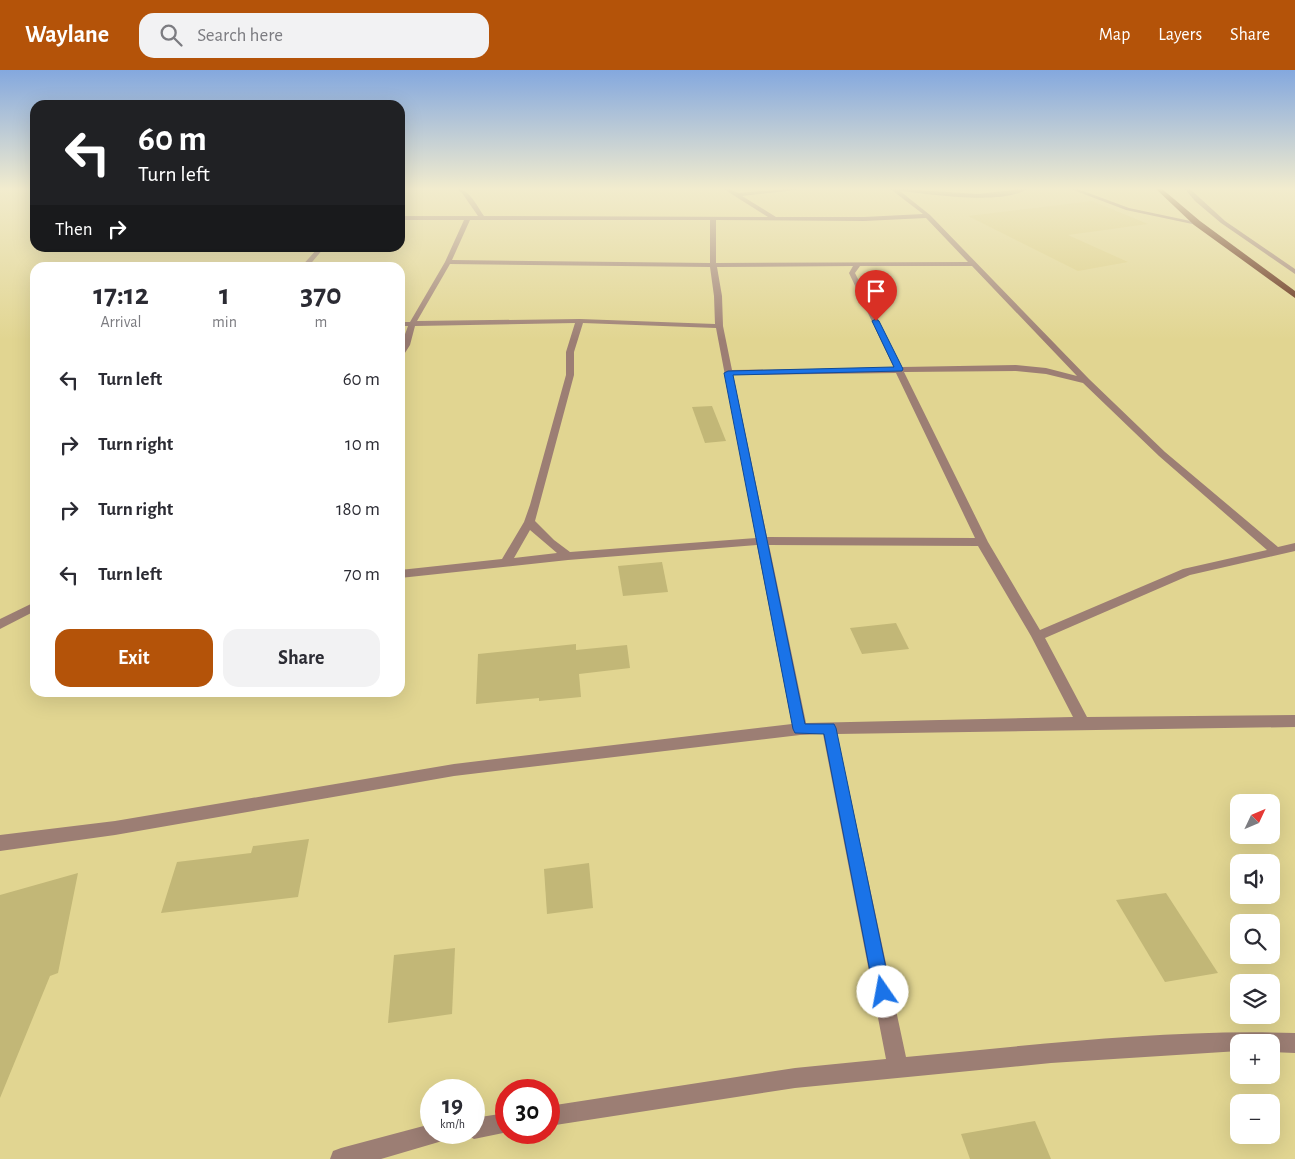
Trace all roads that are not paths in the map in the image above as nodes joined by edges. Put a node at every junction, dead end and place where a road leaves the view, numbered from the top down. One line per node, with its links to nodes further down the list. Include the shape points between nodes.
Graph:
1 (459, 239): 8 (street)
2 (713, 239): 9 (street)
3 (950, 239): 12 (street)
4 (1219, 239): 15 (highway)
5 (1249, 239): 13 (street)
6 (317, 252): 7 (street)
7 (308, 262)
8 (448, 262): 9 (street); 18 (street)
9 (712, 264): 10 (street); 19 (street)
10 (831, 264): 11 (street); 14 (street)
11 (858, 264): 12 (street); 14 (street)
12 (975, 264): 23 (street)
13 (1295, 272)
14 (852, 274): 21 (street)
15 (1295, 295)
16 (580, 321): 18 (street); 19 (street); 24 (street, via 570,352 570,375)
17 (405, 324): 18 (street)
18 (412, 324): 20 (street)
19 (719, 326): 22 (street)
20 (405, 338)
21 (899, 369): 22 (street); 23 (street, via 1016,368 1046,371); 26 (street)
22 (728, 373): 25 (street)
23 (1086, 381): 28 (street, via 1162,454)
24 (529, 522): 29 (street); 30 (street)
25 (764, 542): 26 (street); 29 (street); 38 (street)
26 (982, 542): 34 (street)
27 (1295, 547): 28 (street)
28 (1277, 552): 34 (street, via 1187,572)
29 (568, 556): 30 (street)
30 (506, 562): 31 (street)
31 (405, 573)
32 (30, 609): 33 (street)
33 (0, 624)
34 (1037, 636): 36 (street)
35 (1295, 721): 36 (street)
36 (1083, 723): 37 (street)
37 (829, 728): 38 (street); 41 (street)
38 (800, 729): 39 (street, via 454,770 115,828)
39 (0, 843)
40 (1295, 1043): 41 (street, via 1230,1041 1051,1053)
41 (898, 1068): 42 (street, via 795,1078)
42 (560, 1114)
43 (420, 1138): 44 (street)
44 (342, 1159)

